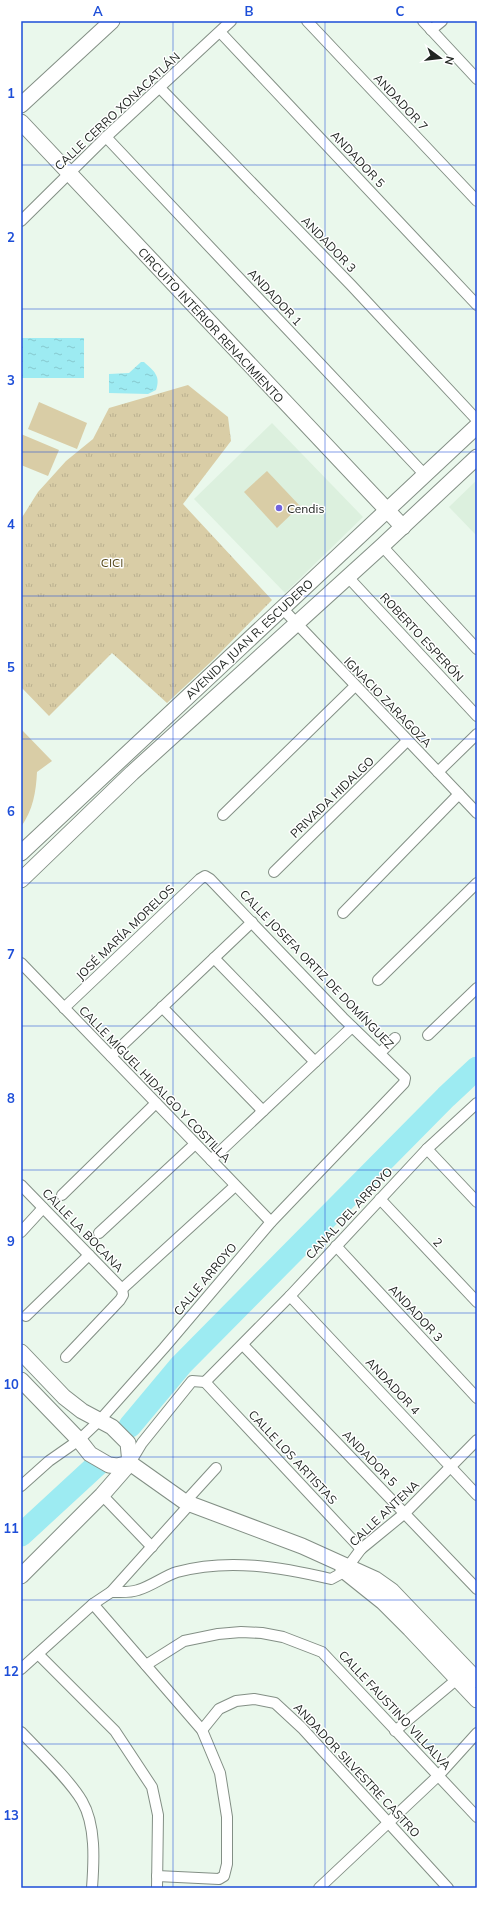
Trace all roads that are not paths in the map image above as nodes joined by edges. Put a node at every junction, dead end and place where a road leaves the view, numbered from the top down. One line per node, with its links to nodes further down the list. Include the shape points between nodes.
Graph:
1 (112, 21): 10 (main road)
2 (232, 21): 7 (street, CALLE CERRO XONACATLÁN)
3 (307, 21): 14 (street, ANDADOR 7)
4 (423, 21): 6 (street)
5 (442, 21): 6 (street)
6 (432, 30): 8 (street)
7 (220, 32): 9 (street, CALLE CERRO XONACATLÁN); 16 (street, ANDADOR 5)
8 (477, 79)
9 (160, 88): 12 (street, CALLE CERRO XONACATLÁN); 17 (street, ANDADOR 3, via 351,285)
10 (21, 105)
11 (21, 122): 13 (main road, CIRCUITO INTERIOR RENACIMIENTO)
12 (106, 137): 13 (street, CALLE CERRO XONACATLÁN); 21 (street, ANDADOR 1)
13 (68, 174): 15 (street, CALLE CERRO XONACATLÁN); 22 (main road, CIRCUITO INTERIOR RENACIMIENTO)
14 (477, 201)
15 (21, 221)
16 (477, 305)
17 (477, 420)
18 (477, 426): 19 (main road, AVENIDA JUAN R. ESCUDERO)
19 (454, 448): 20 (main road); 21 (main road, AVENIDA JUAN R. ESCUDERO)
20 (473, 461): 23 (main road, AVENIDA JUAN R. ESCUDERO)
21 (425, 475): 22 (main road, AVENIDA JUAN R. ESCUDERO)
22 (386, 510): 23 (main road, CIRCUITO INTERIOR RENACIMIENTO); 26 (main road, AVENIDA JUAN R. ESCUDERO)
23 (403, 527): 24 (main road, AVENIDA JUAN R. ESCUDERO)
24 (382, 546): 25 (main road, AVENIDA JUAN R. ESCUDERO); 28 (street)
25 (347, 576): 27 (main road, AVENIDA JUAN R. ESCUDERO); 30 (street, ROBERTO ESPERÓN)
26 (282, 608): 27 (street, IGNACIO ZARAGOZA); 33 (main road, AVENIDA JUAN R. ESCUDERO)
27 (296, 624): 29 (street, IGNACIO ZARAGOZA); 35 (main road, AVENIDA JUAN R. ESCUDERO)
28 (477, 649)
29 (355, 686): 32 (street, IGNACIO ZARAGOZA); 38 (street)
30 (477, 716)
31 (477, 734): 34 (street)
32 (408, 740): 34 (street, IGNACIO ZARAGOZA); 41 (street, PRIVADA HIDALGO)
33 (121, 759): 35 (main road); 39 (main road, AVENIDA JUAN R. ESCUDERO)
34 (438, 772): 36 (street, IGNACIO ZARAGOZA)
35 (132, 773): 40 (main road, AVENIDA JUAN R. ESCUDERO)
36 (459, 794): 37 (street, IGNACIO ZARAGOZA); 45 (street)
37 (477, 813)
38 (223, 815)
39 (21, 853): 40 (main road)
40 (34, 868): 43 (main road, AVENIDA JUAN R. ESCUDERO)
41 (274, 872)
42 (205, 876): 46 (street, CALLE JOSEFA ORTIZ DE DOMÍNGUEZ); 52 (street, JOSÉ MARÍA MORELOS)
43 (21, 880)
44 (477, 883): 49 (street)
45 (343, 913)
46 (252, 922): 47 (street); 53 (street, CALLE JOSEFA ORTIZ DE DOMÍNGUEZ)
47 (214, 958): 51 (street); 58 (street)
48 (21, 963): 52 (street, CALLE MIGUEL HIDALGO Y COSTILLA)
49 (378, 980)
50 (477, 988): 54 (street)
51 (162, 1007): 57 (street); 62 (street)
52 (64, 1008): 57 (street, CALLE MIGUEL HIDALGO Y COSTILLA)
53 (352, 1027): 56 (street, CALLE JOSEFA ORTIZ DE DOMÍNGUEZ); 58 (street)
54 (428, 1035)
55 (395, 1038): 56 (street)
56 (380, 1053): 59 (street, CALLE JOSEFA ORTIZ DE DOMÍNGUEZ, via 405,1078)
57 (111, 1056): 60 (street, CALLE MIGUEL HIDALGO Y COSTILLA)
58 (315, 1062): 62 (street)
59 (404, 1084): 72 (street, CALLE ARROYO)
60 (156, 1103): 63 (street, CALLE MIGUEL HIDALGO Y COSTILLA); 68 (street)
61 (477, 1103): 64 (street, CANAL DEL ARROYO)
62 (263, 1111): 65 (street)
63 (195, 1144): 65 (street, CALLE MIGUEL HIDALGO Y COSTILLA); 74 (street)
64 (427, 1149): 69 (street, CANAL DEL ARROYO); 70 (street)
65 (211, 1160): 67 (street, CALLE MIGUEL HIDALGO Y COSTILLA)
66 (21, 1185): 71 (street, CALLE LA BOCANA)
67 (235, 1186): 72 (street, CALLE MIGUEL HIDALGO Y COSTILLA); 77 (street)
68 (62, 1195)
69 (380, 1199): 75 (street, CANAL DEL ARROYO); 79 (street, 2)
70 (477, 1202)
71 (43, 1208): 73 (street); 76 (street, CALLE LA BOCANA)
72 (271, 1222): 87 (street, CALLE ARROYO)
73 (21, 1232)
74 (98, 1233)
75 (336, 1246): 78 (street, CANAL DEL ARROYO); 86 (street, ANDADOR 3)
76 (89, 1255): 77 (street, CALLE LA BOCANA); 80 (street)
77 (123, 1292): 83 (street)
78 (290, 1296): 81 (street, CANAL DEL ARROYO); 92 (street, ANDADOR 4)
79 (477, 1302)
80 (26, 1316)
81 (243, 1345): 85 (street, CANAL DEL ARROYO); 97 (street, ANDADOR 5)
82 (21, 1352): 87 (main road, via 64,1397 82,1411)
83 (66, 1357)
84 (21, 1380): 88 (main road)
85 (205, 1382): 90 (street, via 192,1381 142,1443); 99 (street, CALLE LOS ARTISTAS)
86 (477, 1398)
87 (100, 1420): 88 (street, CALLE ARROYO); 90 (main road, via 128,1443)
88 (79, 1440): 90 (main road, via 90,1454 109,1465); 93 (street, CALLE ARROYO, via 49,1461)
89 (477, 1440): 92 (street, CALLE ANTENA)
90 (130, 1463): 94 (main road); 96 (main road)
91 (216, 1468): 96 (street)
92 (450, 1468): 95 (street, ANDADOR 4); 97 (street, CALLE ANTENA)
93 (21, 1486)
94 (102, 1495): 98 (street); 101 (main road)
95 (477, 1495)
96 (187, 1503): 98 (street); 100 (main road, via 302,1546)
97 (405, 1513): 99 (street, CALLE ANTENA); 102 (street, ANDADOR 5)
98 (152, 1547): 103 (street)
99 (361, 1549): 100 (street, CALLE ANTENA)
100 (347, 1569): 103 (street, via 331,1579 274,1567 209,1566 176,1573 137,1591); 108 (main road, via 410,1629); 109 (main road, via 375,1579 392,1591)
101 (21, 1576)
102 (477, 1589)
103 (111, 1592): 104 (street)
104 (94, 1604): 105 (street); 106 (street)
105 (38, 1654): 107 (street); 118 (street, via 115,1731 152,1787 158,1815)
106 (146, 1665): 111 (street); 112 (street, CALLE FAUSTINO VILLALVA, via 184,1641 218,1634 241,1632 283,1637 322,1652)
107 (21, 1669)
108 (456, 1680): 110 (main road); 112 (street)
109 (477, 1680)
110 (477, 1700)
111 (202, 1730): 117 (street, ANDADOR SILVESTRE CASTRO, via 219,1709 236,1701 254,1699 275,1703 302,1728); 118 (street, via 220,1773 227,1817 227,1864 224,1876 219,1879)
112 (395, 1731): 115 (street, CALLE FAUSTINO VILLALVA)
113 (21, 1732): 119 (street, via 82,1801 91,1825)
114 (477, 1733): 115 (street)
115 (439, 1775): 116 (street, CALLE FAUSTINO VILLALVA); 117 (street)
116 (477, 1817)
117 (388, 1821): 121 (street); 122 (street, ANDADOR SILVESTRE CASTRO)
118 (157, 1876): 120 (street)
119 (92, 1888)
120 (157, 1888)
121 (319, 1888)
122 (448, 1888)

